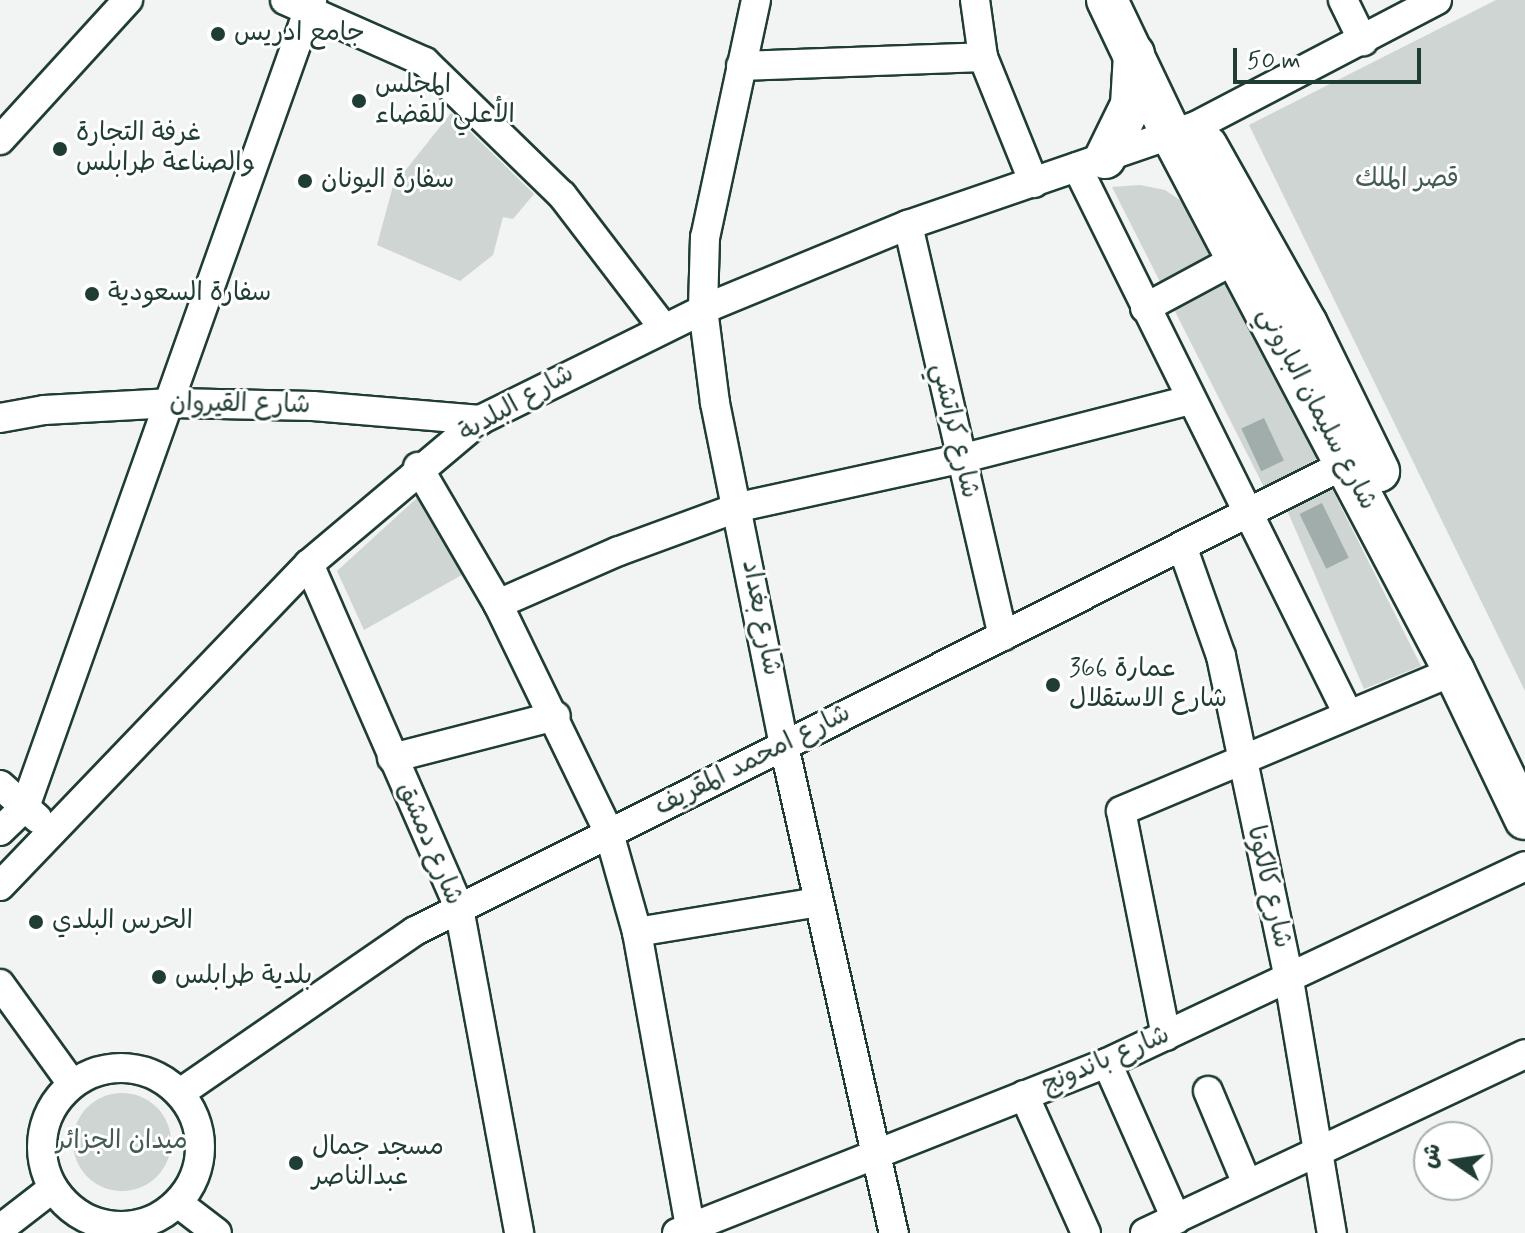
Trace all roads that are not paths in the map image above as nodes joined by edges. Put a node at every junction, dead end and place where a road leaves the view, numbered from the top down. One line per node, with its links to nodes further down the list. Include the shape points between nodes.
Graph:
1 (128, 0): 13 (street)
2 (756, 0): 12 (street, شارع بغداد)
3 (975, 0): 11 (street)
4 (1107, 0): 10 (highway, شارع سليمان الباروني)
5 (1136, 0): 14 (highway, شارع سليمان الباروني)
6 (1343, 0): 9 (street)
7 (1437, 0): 9 (street, شارع البلدية)
8 (302, 3): 21 (street, via 425,62 562,195); 23 (street)
9 (1363, 41): 14 (street, شارع البلدية)
10 (1134, 50): 14 (highway, شارع سليمان الباروني); 15 (highway, via 1131,105)
11 (983, 57): 12 (street); 16 (street)
12 (741, 66): 20 (street, شارع بغداد, via 705,237)
13 (5, 123)
14 (1184, 131): 15 (street, شارع البلدية); 18 (highway, شارع سليمان الباروني); 41 (highway, شارع سليمان الباروني, via 1307,324)
15 (1091, 162): 16 (street, شارع البلدية); 19 (street)
16 (1034, 183): 17 (street, شارع البلدية)
17 (908, 225): 20 (street, شارع البلدية); 26 (street, شارع كراتشي)
18 (1236, 259): 19 (street); 27 (highway, شارع سليمان الباروني)
19 (1145, 308): 22 (street)
20 (703, 309): 21 (street, شارع البلدية); 29 (street, شارع بغداد, via 715,403)
21 (663, 327): 25 (street, شارع البلدية)
22 (1189, 400): 26 (street); 30 (street)
23 (172, 403): 24 (street, شارع القيروان, via 44,410); 25 (street, شارع القيروان, via 313,406); 43 (street)
24 (0, 418)
25 (480, 420): 28 (street, شارع البلدية)
26 (960, 459): 29 (street); 34 (street, شارع كراتشي)
27 (1345, 464): 30 (street, شارع امحمد المقريف); 35 (highway, شارع سليمان الباروني)
28 (418, 467): 32 (street, شارع البلدية); 33 (street)
29 (739, 507): 33 (street); 38 (street, شارع بغداد)
30 (1247, 513): 31 (street, شارع امحمد المقريف); 36 (street)
31 (1182, 546): 34 (street, شارع امحمد المقريف); 40 (street, شارع كالكوتا, via 1214,632)
32 (309, 564): 39 (street, شارع دمشق); 45 (street, شارع البلدية)
33 (498, 604): 37 (street)
34 (1003, 636): 38 (street, شارع امحمد المقريف)
35 (1454, 671): 36 (street); 44 (highway, شارع سليمان الباروني)
36 (1347, 712): 40 (street)
37 (556, 716): 39 (street); 47 (street)
38 (784, 746): 47 (street, شارع امحمد المقريف); 50 (street, شارع بغداد)
39 (392, 758): 51 (street, شارع دمشق)
40 (1239, 760): 53 (street, شارع كالكوتا); 55 (street, via 1121,811)
41 (1525, 765)
42 (0, 785): 43 (street)
43 (25, 807): 45 (street); 46 (street)
44 (1525, 819)
45 (50, 829): 49 (street, شارع البلدية)
46 (0, 831)
47 (609, 833): 51 (street, شارع امحمد المقريف); 52 (street)
48 (1525, 866): 53 (street, شارع باندونج)
49 (0, 886)
50 (818, 902): 52 (street); 63 (street, شارع بغداد)
51 (459, 908): 60 (street, شارع امحمد المقريف, via 358,967); 71 (street, شارع دمشق)
52 (637, 932): 69 (street)
53 (1289, 980): 55 (street, شارع باندونج); 62 (street, شارع كالكوتا)
54 (0, 984): 58 (street)
55 (1166, 1036): 57 (street, شارع باندونج)
56 (1525, 1054): 62 (street)
57 (1107, 1063): 61 (street, شارع باندونج); 67 (street)
58 (72, 1084): 60 (street, via 93,1072 128,1068 162,1078); 65 (street, via 48,1116 42,1135 42,1155)
59 (1208, 1091): 64 (street)
60 (180, 1093): 66 (street, via 200,1136 192,1183)
61 (1024, 1095): 63 (street, شارع باندونج); 73 (street)
62 (1316, 1150): 64 (street); 75 (street, شارع كالكوتا)
63 (880, 1155): 69 (street, شارع باندونج); 72 (street, شارع بغداد)
64 (1247, 1184): 67 (street)
65 (53, 1188): 66 (street, via 71,1209 114,1227 159,1217); 68 (street)
66 (178, 1203): 70 (street)
67 (1176, 1219): 74 (street)
68 (0, 1229)
69 (686, 1231)
70 (217, 1233)
71 (519, 1233)
72 (894, 1233)
73 (1086, 1233)
74 (1145, 1233)
75 (1332, 1233)

